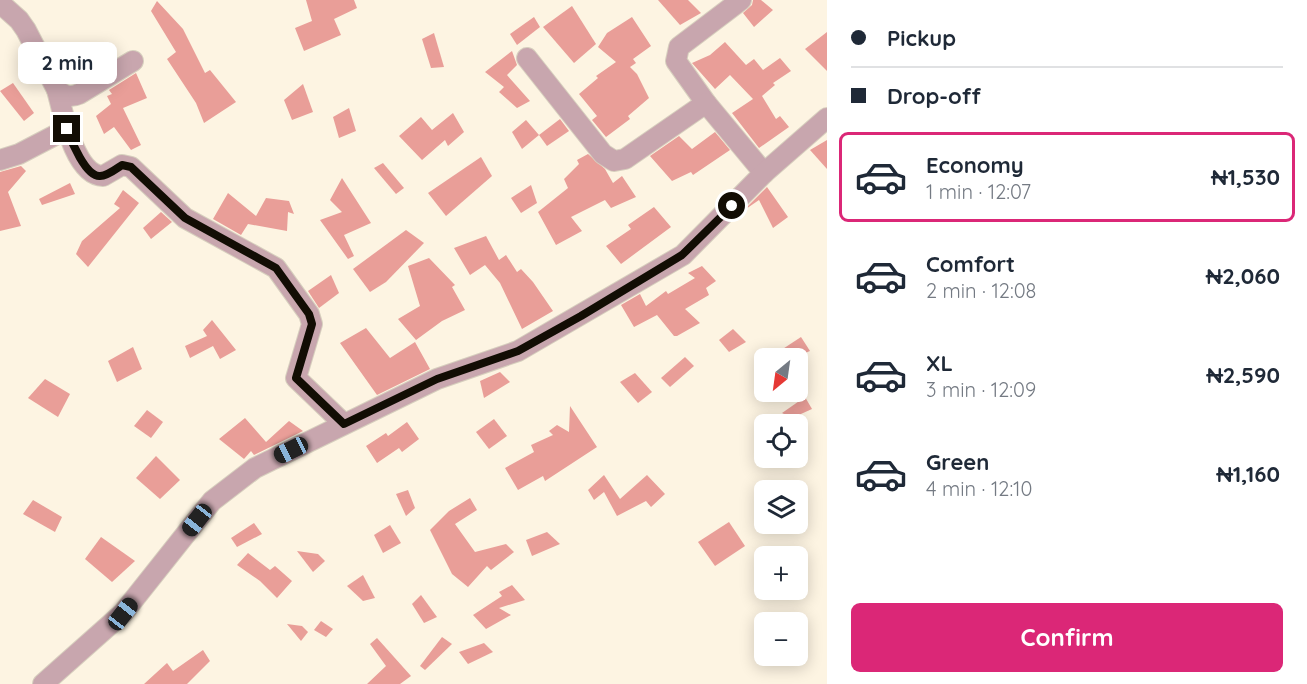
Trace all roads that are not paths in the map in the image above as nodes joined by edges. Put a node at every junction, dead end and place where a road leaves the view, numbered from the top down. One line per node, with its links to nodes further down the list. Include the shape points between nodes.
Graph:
1 (741, 0): 6 (street, via 679,48 676,61)
2 (0, 3): 5 (street, via 26,30)
3 (527, 58): 6 (street, via 603,154 614,161 625,159)
4 (133, 61): 5 (street, via 72,97)
5 (57, 90): 8 (street)
6 (706, 103): 10 (street)
7 (827, 118): 10 (street)
8 (67, 129): 9 (street); 11 (street, via 88,170 97,176 122,165 131,167 185,218 276,268 312,324 296,378)
9 (0, 160)
10 (765, 173): 11 (street, via 682,255 591,310 518,351 437,379)
11 (344, 424): 12 (street, via 232,483 212,501 123,614)
12 (43, 684)

